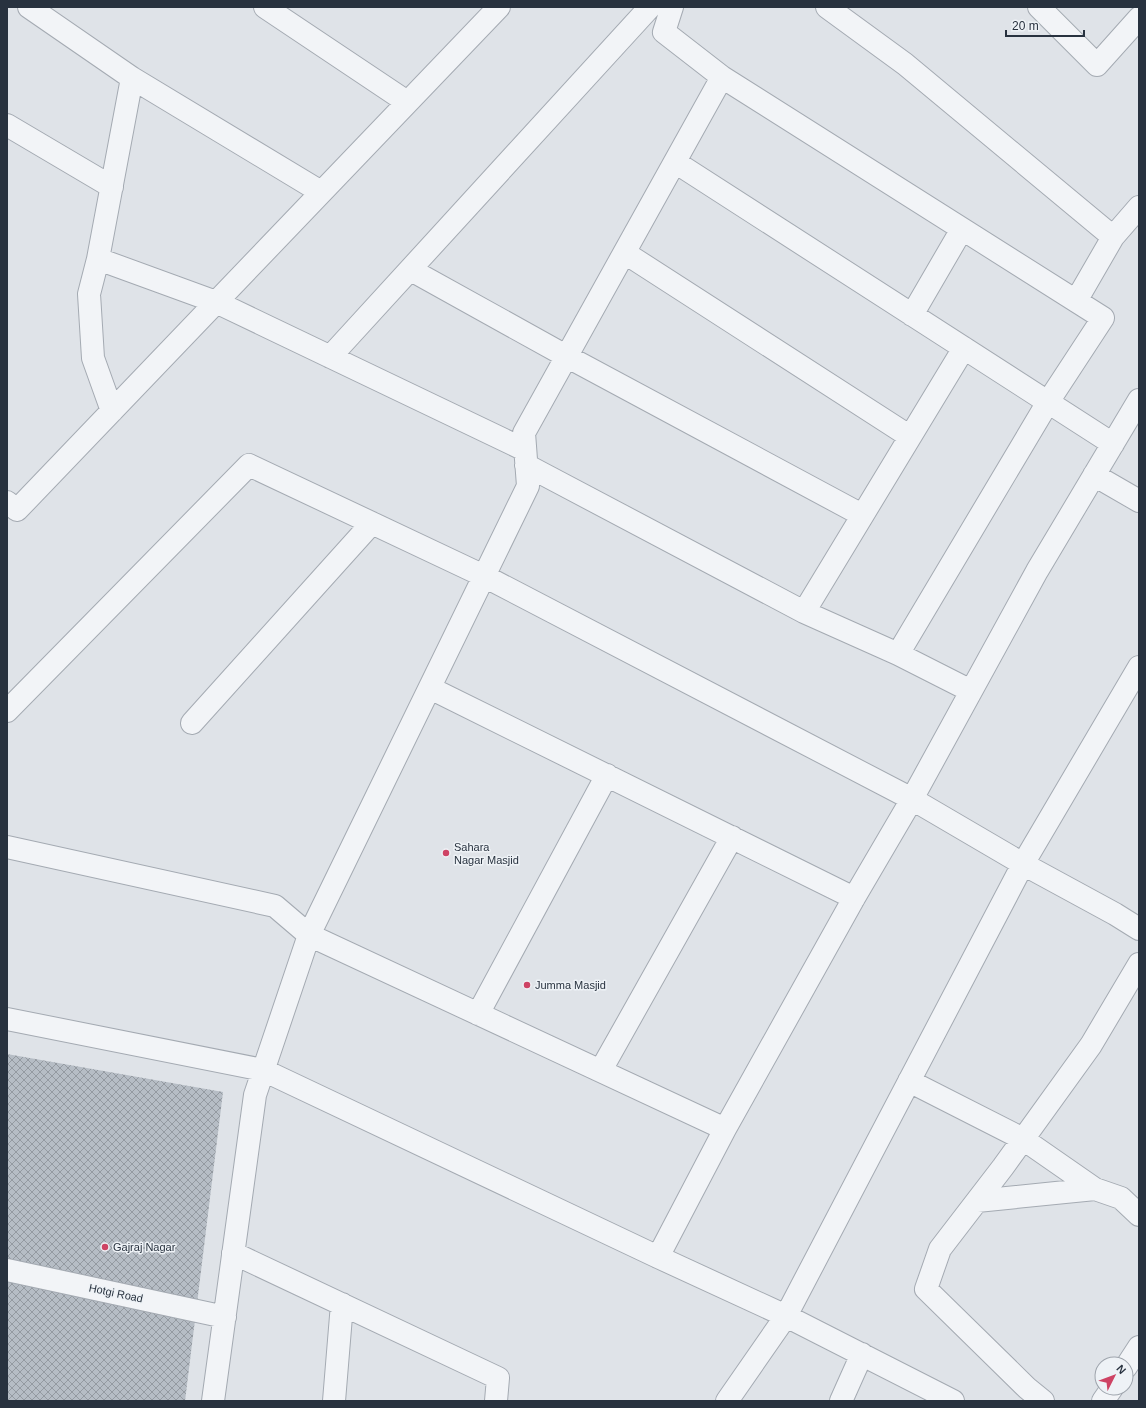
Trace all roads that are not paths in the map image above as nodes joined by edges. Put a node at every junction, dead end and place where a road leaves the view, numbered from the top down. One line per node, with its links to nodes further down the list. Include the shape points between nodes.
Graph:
1 (29, 7): 10 (street)
2 (264, 7): 11 (street)
3 (499, 7): 11 (street)
4 (650, 7): 21 (street)
5 (672, 7): 9 (street, via 664,32)
6 (827, 7): 18 (street, via 905,64)
7 (1039, 7): 8 (street, via 1097,65)
8 (1139, 18)
9 (722, 77): 13 (street); 17 (street)
10 (132, 78): 14 (street); 15 (street)
11 (408, 102): 15 (street)
12 (7, 125): 14 (street)
13 (675, 162): 19 (street); 24 (street)
14 (112, 187): 20 (street)
15 (321, 192): 23 (street)
16 (1139, 207): 18 (street)
17 (962, 229): 22 (street); 24 (street)
18 (1113, 237): 22 (street)
19 (625, 252): 26 (street); 31 (street)
20 (98, 259): 23 (street); 30 (street, via 89,294 94,358)
21 (410, 270): 26 (street); 27 (street)
22 (1076, 301): 29 (street, via 1103,318)
23 (216, 302): 27 (street); 30 (street)
24 (912, 315): 25 (street)
25 (964, 348): 29 (street); 31 (street)
26 (566, 356): 33 (street, via 524,433); 38 (street)
27 (330, 357): 33 (street)
28 (1139, 400): 32 (street)
29 (1048, 402): 32 (street); 42 (street)
30 (112, 411): 37 (street)
31 (909, 436): 38 (street)
32 (1113, 444): 34 (street)
33 (526, 457): 40 (street, via 528,486); 41 (street)
34 (1094, 476): 36 (street); 45 (street, via 1037,571)
35 (7, 489): 37 (street)
36 (1139, 501)
37 (12, 506)
38 (862, 515): 41 (street)
39 (372, 523): 40 (street); 46 (street, via 248,465); 47 (street)
40 (484, 576): 44 (street); 49 (street)
41 (804, 612): 42 (street)
42 (898, 654): 45 (street)
43 (1139, 667): 52 (street)
44 (430, 688): 48 (street); 55 (street)
45 (971, 691): 49 (street)
46 (7, 711)
47 (192, 723)
48 (607, 775): 50 (street); 57 (street)
49 (912, 799): 52 (street); 53 (street)
50 (732, 837): 53 (street); 60 (street)
51 (7, 847): 55 (street, via 275,906)
52 (1023, 864): 54 (street); 61 (street)
53 (854, 898): 62 (street)
54 (1139, 929)
55 (309, 935): 57 (street); 59 (street)
56 (1139, 964): 63 (street, via 1091,1045)
57 (478, 1014): 60 (street)
58 (7, 1019): 59 (street)
59 (263, 1070): 67 (street, via 255,1095); 68 (street)
60 (601, 1070): 62 (street)
61 (909, 1081): 63 (street); 71 (street)
62 (725, 1129): 68 (street)
63 (1023, 1139): 64 (street); 65 (street)
64 (1096, 1189): 65 (street); 66 (street, via 1121,1198)
65 (977, 1201): 82 (street, via 940,1249 926,1289)
66 (1139, 1215)
67 (233, 1253): 70 (street); 72 (street)
68 (658, 1257): 71 (street)
69 (7, 1270): 72 (street, Hotgi Road)
70 (342, 1304): 77 (street); 78 (street, via 498,1378)
71 (786, 1316): 74 (street); 79 (street)
72 (225, 1317): 76 (street)
73 (1139, 1347): 75 (street)
74 (862, 1354): 80 (street); 81 (street)
75 (1133, 1356)
76 (213, 1401)
77 (334, 1401)
78 (496, 1401)
79 (727, 1401)
80 (841, 1401)
81 (953, 1401)
82 (1043, 1401)

